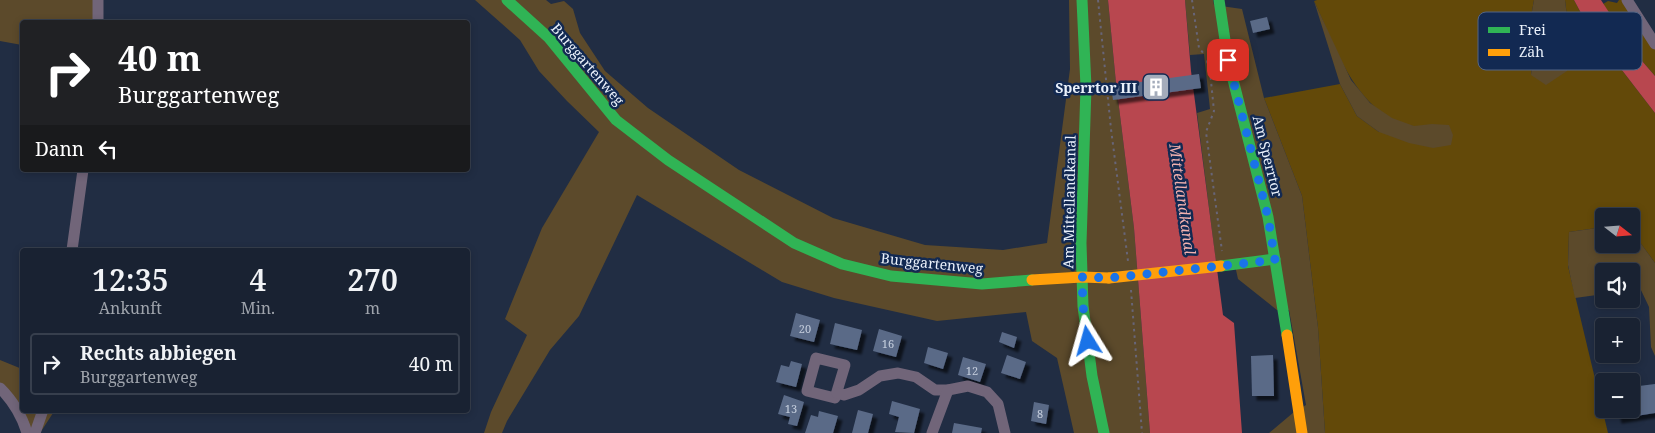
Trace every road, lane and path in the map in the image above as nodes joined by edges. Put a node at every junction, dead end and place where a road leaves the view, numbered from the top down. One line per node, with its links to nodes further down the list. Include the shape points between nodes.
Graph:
1 (98, 0): 9 (street)
2 (507, 0): 19 (street, Burggartenweg, via 549,38 616,120 668,160 794,243 842,264 891,276 982,284)
3 (1082, 0): 19 (street, Am Mittellandkanal, via 1086,86)
4 (1098, 0): 18 (path)
5 (1192, 0): 13 (path, via 1198,48)
6 (1219, 0): 12 (street, Am Sperrtor)
7 (1627, 0): 8 (street)
8 (1635, 12)
9 (98, 20)
10 (1642, 24): 11 (street)
11 (1655, 44)
12 (1228, 60): 13 (lane); 17 (street, Am Sperrtor, via 1268,217)
13 (1209, 62): 16 (path, via 1214,111 1206,132)
14 (83, 172): 15 (street)
15 (72, 248)
16 (1222, 253)
17 (1275, 260): 19 (street, Burggartenweg, bridge, via 1109,278); 31 (street)
18 (1128, 266)
19 (1082, 277): 29 (street, Am Mittellandkanal, via 1092,376)
20 (1131, 286): 30 (path)
21 (0, 388): 25 (street, via 22,418)
22 (948, 390): 23 (street, via 935,390 916,377 898,373 880,376 859,390 844,395); 27 (street); 28 (street, via 968,386 987,392 998,404)
23 (837, 393)
24 (41, 413): 26 (street)
25 (27, 433)
26 (35, 433)
27 (932, 433)
28 (1006, 433)
29 (1104, 433)
30 (1142, 433)
31 (1302, 433)

